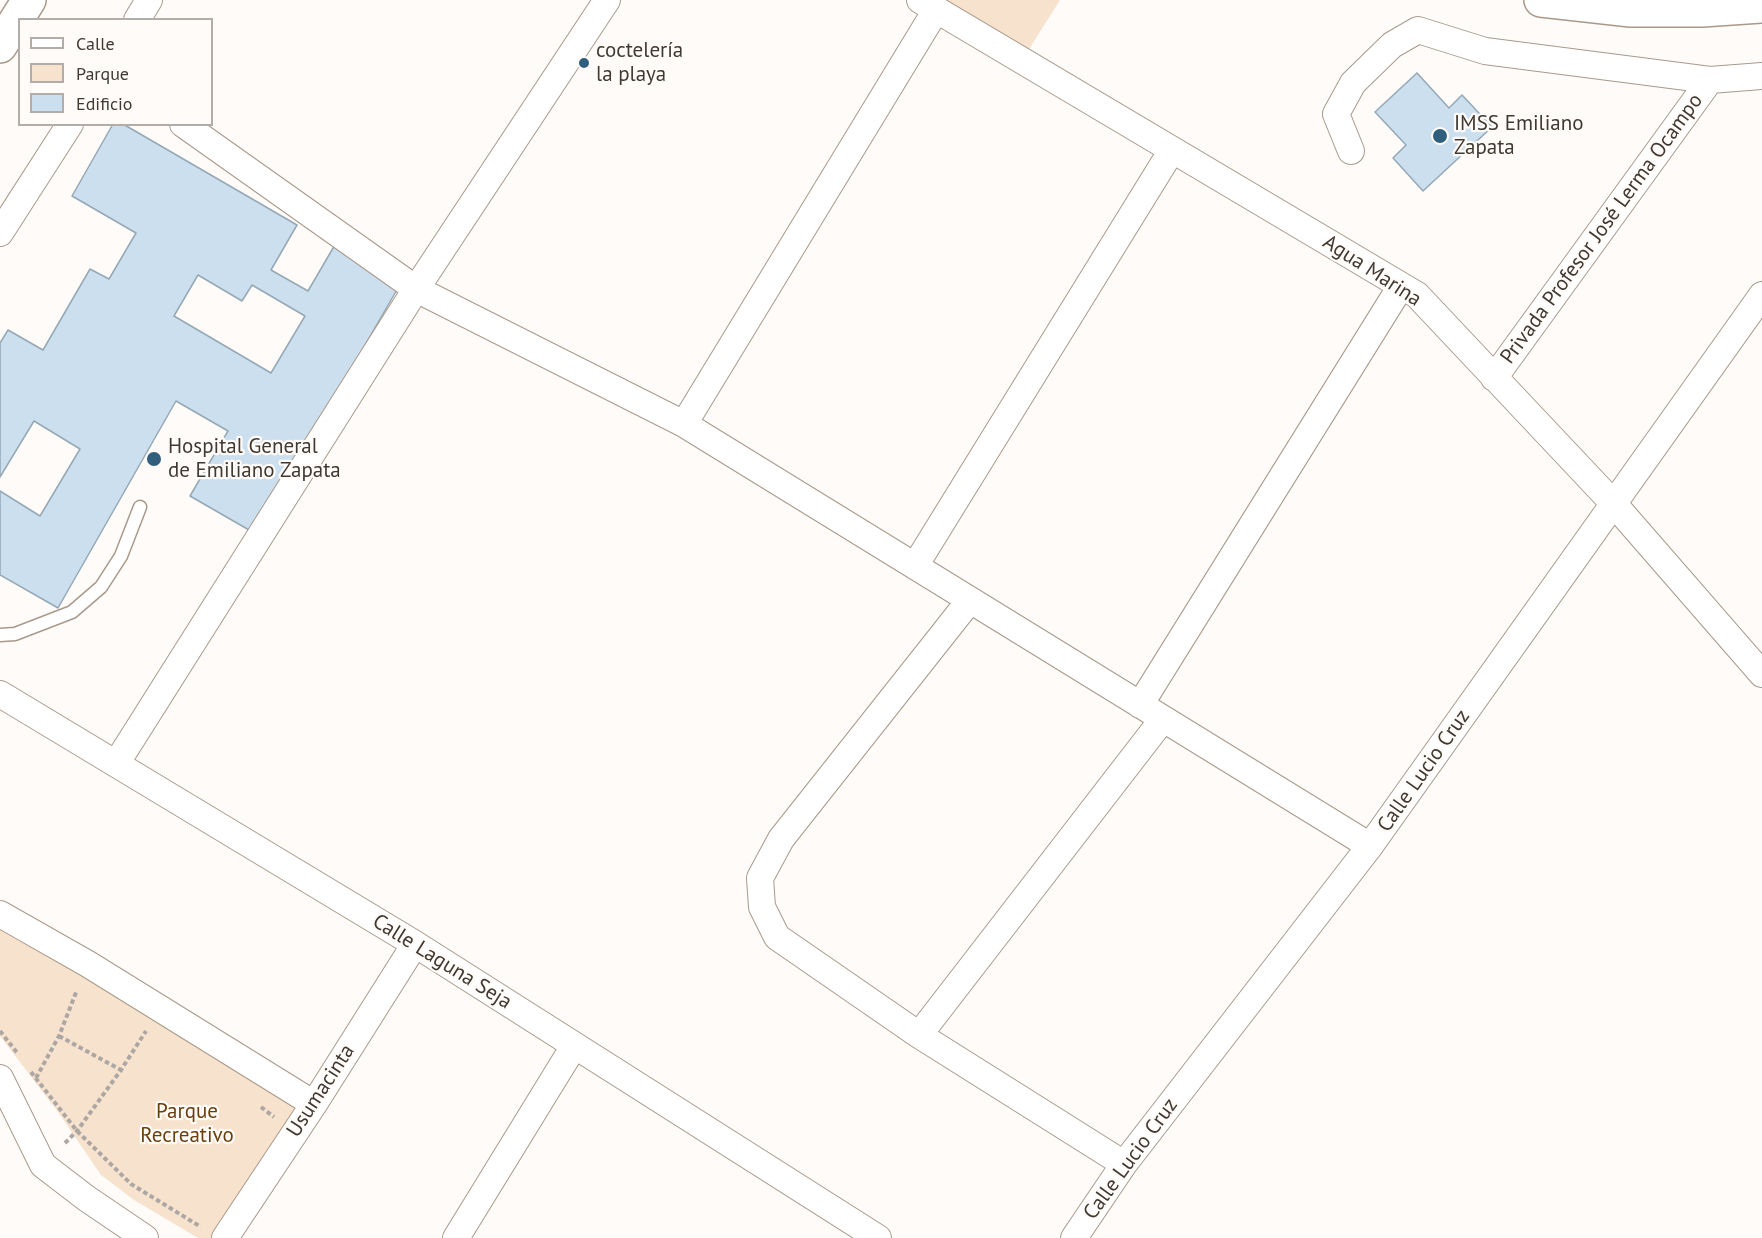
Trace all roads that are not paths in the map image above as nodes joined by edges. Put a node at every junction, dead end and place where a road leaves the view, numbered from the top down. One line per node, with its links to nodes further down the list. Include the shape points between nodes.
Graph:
1 (29, 0): 8 (main road)
2 (149, 0): 7 (street)
3 (607, 0): 17 (street)
4 (1540, 0): 6 (main road, via 1631,10)
5 (928, 5): 13 (street, Agua Marina); 20 (street)
6 (1762, 6)
7 (138, 18)
8 (0, 46)
9 (1762, 76): 10 (street)
10 (1710, 80): 14 (street, via 1485,51 1418,30 1392,45 1353,83 1336,114); 19 (street, Privada Profesor José Lerma Ocampo)
11 (69, 126): 15 (street)
12 (186, 126): 17 (street)
13 (1172, 150): 16 (street, Agua Marina); 23 (street)
14 (1351, 151)
15 (0, 233)
16 (1401, 286): 19 (street, Agua Marina, via 1416,295); 28 (street)
17 (416, 289): 20 (street); 30 (street)
18 (1762, 295): 21 (street, Calle Lucio Cruz)
19 (1494, 378): 21 (street, Agua Marina)
20 (684, 424): 23 (street)
21 (1614, 504): 26 (street, Agua Marina); 31 (street, Calle Lucio Cruz)
22 (140, 507): 25 (lane, via 121,556 101,587 72,612 15,634)
23 (915, 566): 24 (street)
24 (970, 600): 28 (street); 34 (street, via 781,839 760,878 762,907 777,937)
25 (0, 635)
26 (1762, 674)
27 (0, 694): 30 (street, Calle Laguna Seja)
28 (1140, 705): 29 (street)
29 (1163, 719): 31 (street); 34 (street)
30 (116, 764): 33 (street, Calle Laguna Seja)
31 (1370, 846): 38 (street, Calle Lucio Cruz)
32 (0, 914): 37 (street)
33 (415, 944): 35 (street, Calle Laguna Seja); 37 (street, Usumacinta)
34 (919, 1035): 38 (street)
35 (574, 1046): 41 (street); 42 (street, Calle Laguna Seja)
36 (12, 1077): 40 (street, via 43,1165)
37 (314, 1104): 39 (street, Usumacinta)
38 (1124, 1164): 43 (street, Calle Lucio Cruz)
39 (217, 1234)
40 (145, 1238)
41 (456, 1238)
42 (878, 1238)
43 (1074, 1238)

